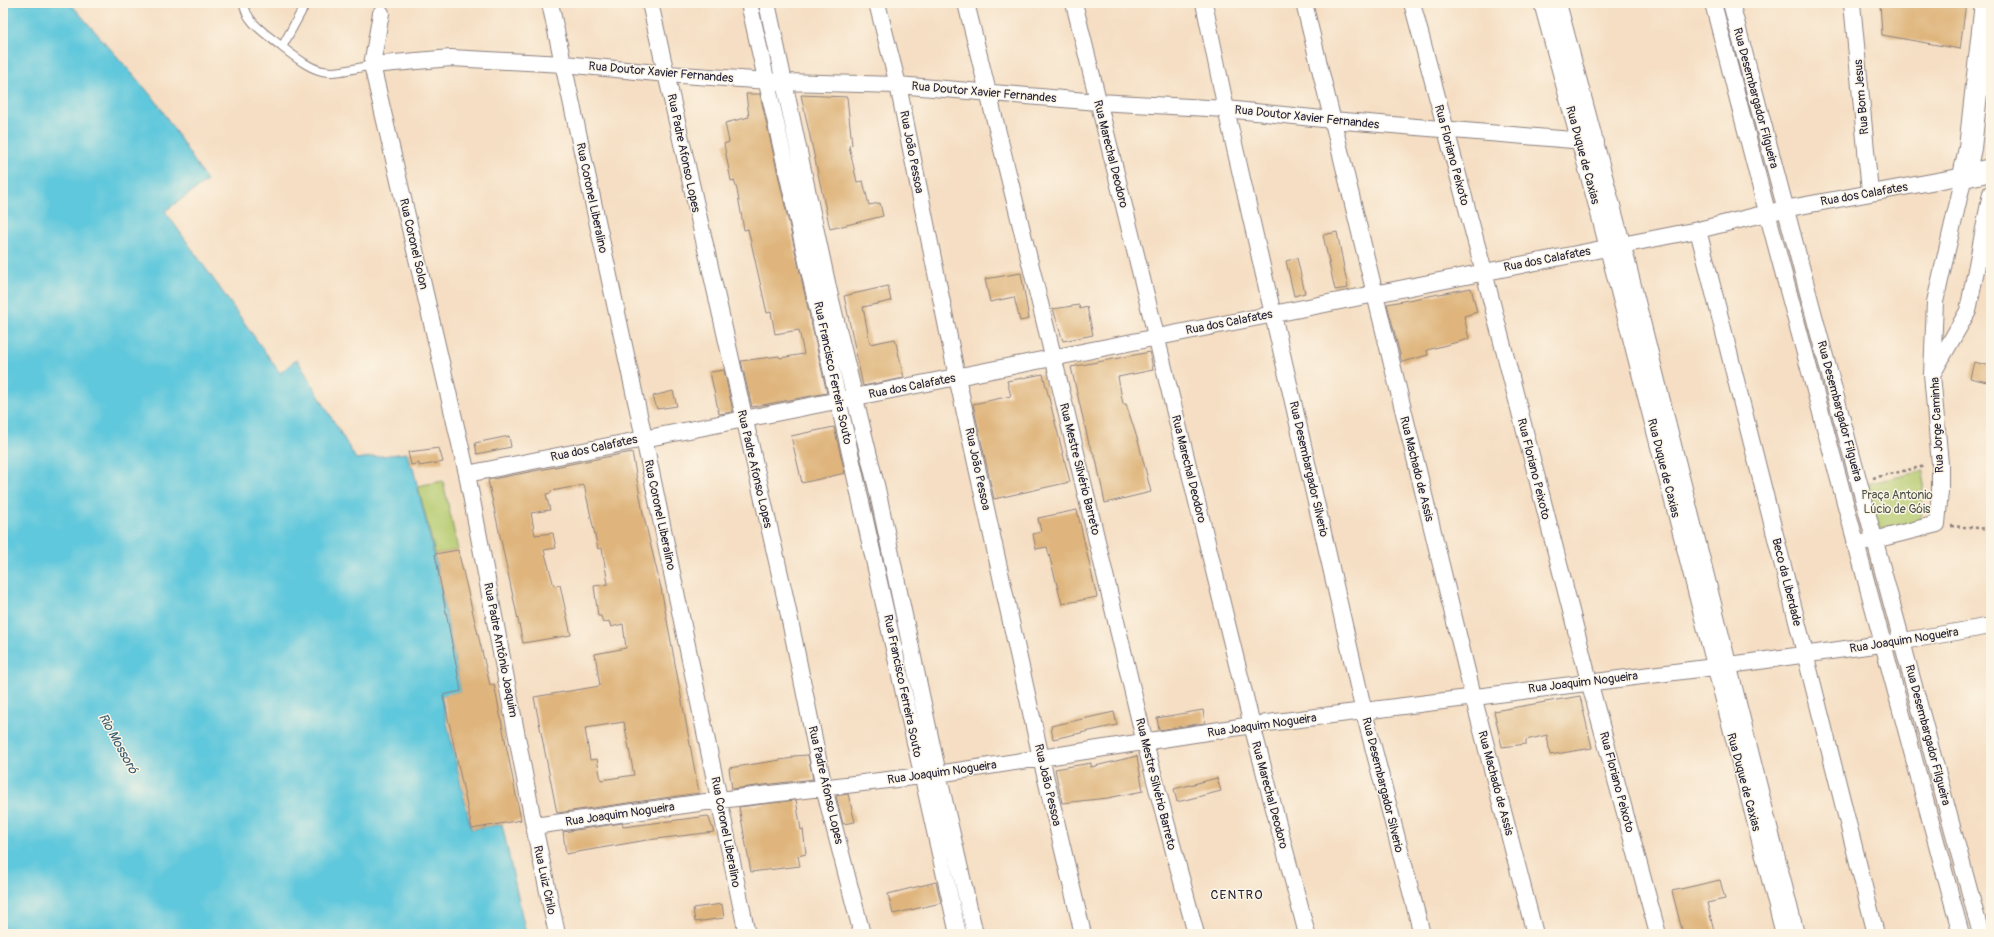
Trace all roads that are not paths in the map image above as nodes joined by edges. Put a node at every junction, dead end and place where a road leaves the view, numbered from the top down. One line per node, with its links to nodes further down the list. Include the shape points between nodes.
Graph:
1 (244, 3): 20 (lane, via 248,18)
2 (306, 3): 20 (lane)
3 (550, 3): 21 (street, Rua Coronel Liberalino)
4 (650, 3): 23 (street, Rua Padre Afonso Lopes)
5 (749, 3): 24 (street, Rua Francisco Ferreira Souto)
6 (767, 3): 25 (street, Rua Francisco Ferreira Souto)
7 (877, 3): 26 (street, Rua João Pessoa)
8 (966, 3): 27 (street, Rua Mestre Silvério Barreto)
9 (1074, 3): 28 (street, Rua Marechal Deodoro)
10 (1204, 3): 29 (street, Rua Desembargador Silverio)
11 (1304, 3): 30 (street, Rua Machado de Assis)
12 (1412, 3): 31 (street, Rua Floriano Peixoto)
13 (1542, 3): 32 (street, Rua Duque de Caxias)
14 (1558, 3): 33 (street, Rua Duque de Caxias)
15 (1713, 3): 40 (street, Rua Desembargador Filgueira)
16 (1731, 3): 39 (street, Rua Desembargador Filgueira)
17 (1852, 3): 36 (street, Rua Bom Jesus)
18 (1986, 3): 35 (main road, via 1970,148)
19 (382, 14): 22 (street, Rua Coronel Solon)
20 (282, 47): 22 (lane, via 301,62 325,73)
21 (564, 64): 22 (street, Rua Doutor Xavier Fernandes, via 451,58); 23 (street, Rua Doutor Xavier Fernandes); 54 (street, Rua Coronel Liberalino)
22 (372, 65): 55 (street, Rua Coronel Solon)
23 (667, 74): 24 (street, Rua Doutor Xavier Fernandes); 53 (street, Rua Padre Afonso Lopes)
24 (766, 80): 25 (street, Rua Doutor Xavier Fernandes); 38 (street, Rua Francisco Ferreira Souto)
25 (784, 82): 26 (street, Rua Doutor Xavier Fernandes); 38 (street, Rua Francisco Ferreira Souto)
26 (898, 85): 27 (street, Rua Doutor Xavier Fernandes); 50 (street, Rua João Pessoa)
27 (989, 92): 28 (street, Rua Doutor Xavier Fernandes); 48 (street, Rua Mestre Silvério Barreto)
28 (1098, 102): 29 (street, Rua Doutor Xavier Fernandes); 47 (street, Rua Marechal Deodoro)
29 (1226, 108): 30 (street, Rua Doutor Xavier Fernandes); 46 (street, Rua Desembargador Silverio)
30 (1332, 120): 31 (street, Rua Doutor Xavier Fernandes); 45 (street, Rua Machado de Assis)
31 (1445, 130): 32 (street, Rua Doutor Xavier Fernandes); 43 (street, Rua Floriano Peixoto)
32 (1579, 141): 33 (street, Rua Doutor Xavier Fernandes); 42 (street, Rua Duque de Caxias)
33 (1596, 142): 42 (street, Rua Duque de Caxias)
34 (1991, 170): 35 (main road, Rua dos Calafates)
35 (1964, 176): 36 (street, Rua dos Calafates); 49 (street, via 1935,302)
36 (1870, 192): 39 (street, Rua dos Calafates)
37 (1991, 192): 49 (street, Rua Jorge Caminha, via 1968,311)
38 (802, 199): 44 (street, Rua Francisco Ferreira Souto)
39 (1784, 209): 40 (street, Rua dos Calafates); 56 (street, Rua Desembargador Filgueira)
40 (1767, 212): 41 (street, Rua dos Calafates); 57 (street, Rua Desembargador Filgueira)
41 (1698, 230): 42 (street, Rua dos Calafates); 65 (street, Beco da Liberdade)
42 (1615, 246): 43 (street, Rua dos Calafates); 66 (street, Rua Duque de Caxias)
43 (1484, 272): 45 (street, Rua dos Calafates); 67 (street, Rua Floriano Peixoto)
44 (822, 293): 51 (street, Rua Francisco Ferreira Souto); 52 (street, Rua Francisco Ferreira Souto)
45 (1374, 293): 46 (street, Rua dos Calafates); 68 (street, Rua Machado de Assis)
46 (1273, 314): 47 (street, Rua dos Calafates); 69 (street, Rua Desembargador Silverio)
47 (1157, 337): 48 (street, Rua dos Calafates); 70 (street, Rua Marechal Deodoro)
48 (1053, 356): 50 (street, Rua dos Calafates); 71 (street, Rua Mestre Silvério Barreto)
49 (1932, 374): 58 (street, Rua Jorge Caminha, via 1940,464 1937,524)
50 (957, 377): 51 (street, Rua dos Calafates); 72 (street, Rua João Pessoa)
51 (856, 398): 52 (street, Rua dos Calafates); 60 (street, Rua Francisco Ferreira Souto)
52 (839, 400): 53 (street, Rua dos Calafates); 61 (street, Rua Francisco Ferreira Souto)
53 (743, 420): 54 (street, Rua dos Calafates); 75 (street, Rua Padre Afonso Lopes, via 786,600)
54 (644, 438): 55 (street, Rua dos Calafates); 76 (street, Rua Coronel Liberalino)
55 (467, 474): 77 (street, Rua Padre Antônio Joaquim)
56 (1859, 481): 57 (street); 58 (street, Rua Desembargador Filgueira)
57 (1840, 485): 59 (street, Rua Desembargador Filgueira)
58 (1875, 540): 59 (street); 63 (street, Rua Desembargador Filgueira)
59 (1855, 544): 64 (street, Rua Desembargador Filgueira)
60 (894, 566): 61 (street); 73 (street, Rua Francisco Ferreira Souto)
61 (877, 568): 74 (street, Rua Francisco Ferreira Souto)
62 (1991, 626): 63 (street, Rua Joaquim Nogueira)
63 (1903, 641): 64 (street, Rua Joaquim Nogueira); 94 (street, Rua Desembargador Filgueira)
64 (1882, 644): 65 (street, Rua Joaquim Nogueira); 93 (street, Rua Desembargador Filgueira)
65 (1805, 654): 66 (street, Rua Joaquim Nogueira); 92 (street, Beco da Liberdade)
66 (1722, 665): 67 (street, Rua Joaquim Nogueira); 90 (street, Rua Duque de Caxias); 91 (street, Rua Duque de Caxias)
67 (1589, 681): 68 (street, Rua Joaquim Nogueira); 89 (street, Rua Floriano Peixoto)
68 (1473, 696): 69 (street, Rua Joaquim Nogueira); 88 (street, Rua Machado de Assis)
69 (1364, 712): 70 (street, Rua Joaquim Nogueira); 87 (street, Rua Desembargador Silverio)
70 (1252, 725): 71 (street, Rua Joaquim Nogueira); 86 (street, Rua Marechal Deodoro)
71 (1145, 743): 72 (street, Rua Joaquim Nogueira); 85 (street, Rua Mestre Silvério Barreto)
72 (1042, 758): 73 (street, Rua Joaquim Nogueira); 84 (street, Rua João Pessoa)
73 (938, 774): 74 (street, Rua Joaquim Nogueira); 78 (street, Rua Francisco Ferreira Souto)
74 (922, 776): 75 (street, Rua Joaquim Nogueira); 78 (street, Rua Francisco Ferreira Souto)
75 (824, 788): 76 (street, Rua Joaquim Nogueira); 81 (street, Rua Padre Afonso Lopes)
76 (720, 800): 77 (street, Rua Joaquim Nogueira); 80 (street, Rua Coronel Liberalino)
77 (534, 826): 79 (street, Rua Luiz Cirilo)
78 (952, 872): 82 (street, Rua Francisco Ferreira Souto); 83 (street, Rua Francisco Ferreira Souto)
79 (557, 934)
80 (747, 934)
81 (862, 934)
82 (958, 934)
83 (975, 934)
84 (1083, 934)
85 (1196, 934)
86 (1307, 934)
87 (1422, 934)
88 (1535, 934)
89 (1658, 934)
90 (1784, 934)
91 (1796, 934)
92 (1876, 934)
93 (1961, 934)
94 (1980, 934)

